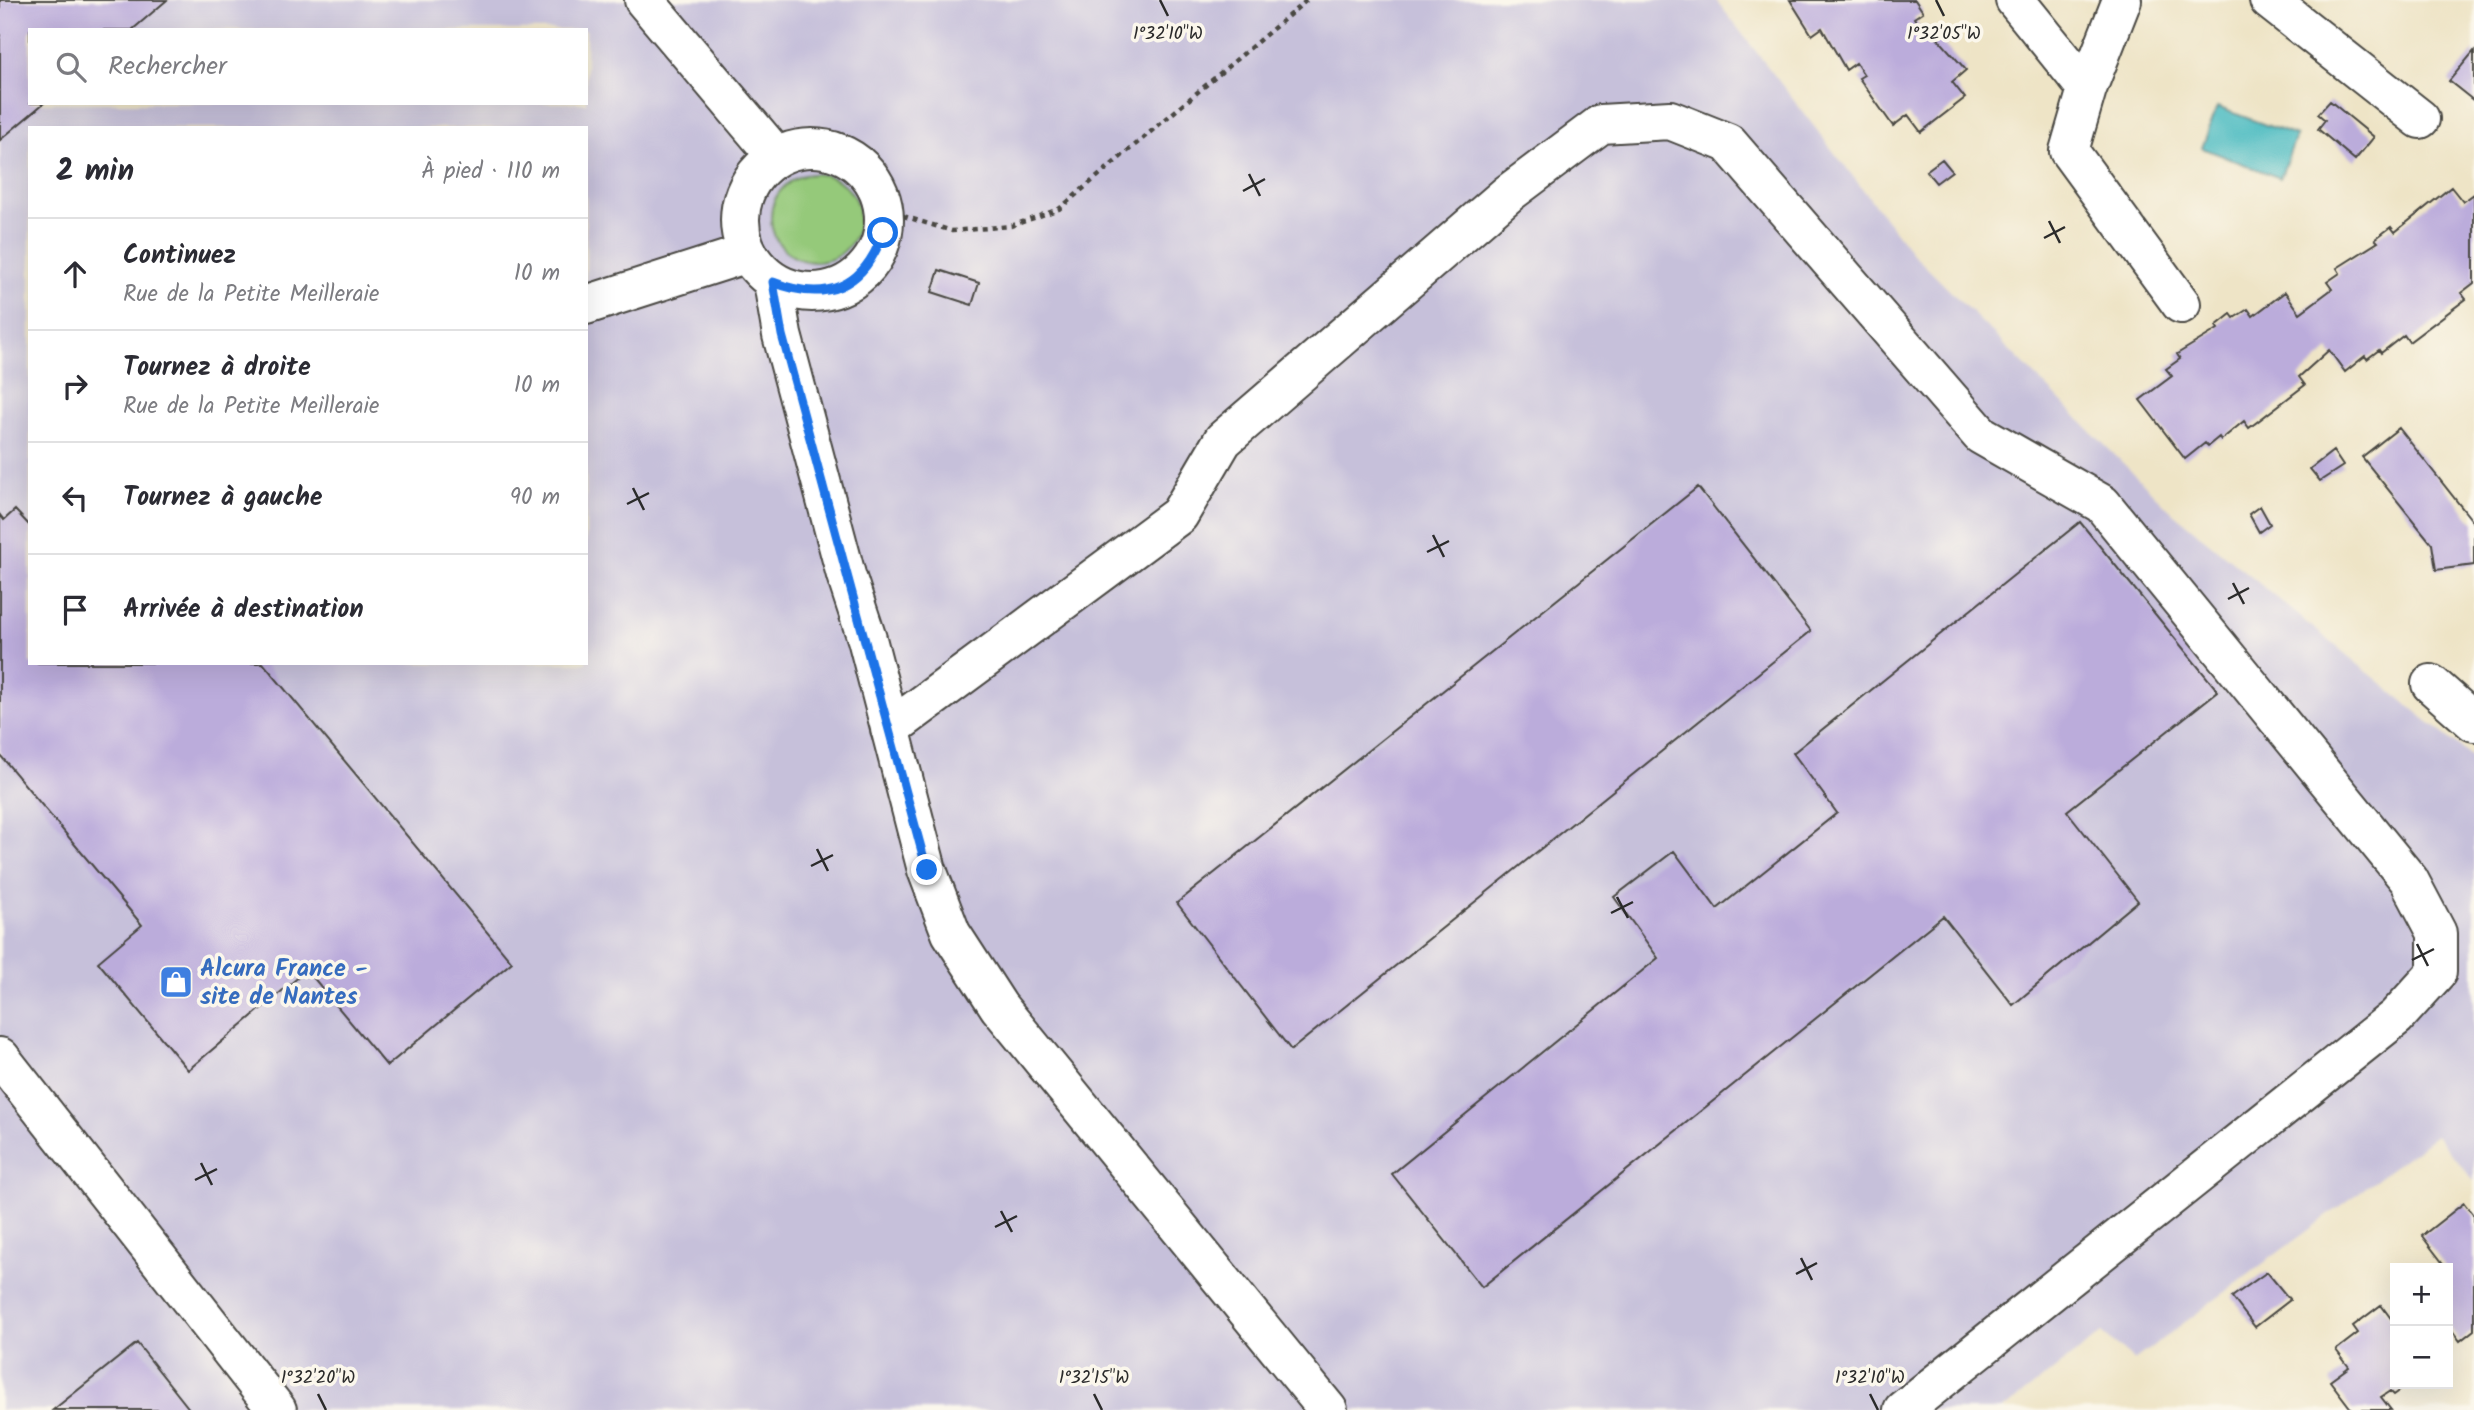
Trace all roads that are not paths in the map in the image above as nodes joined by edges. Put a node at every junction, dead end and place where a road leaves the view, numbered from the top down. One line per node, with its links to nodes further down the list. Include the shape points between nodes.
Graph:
1 (644, 0): 7 (street)
2 (2015, 0): 5 (street)
3 (2122, 0): 5 (street)
4 (2269, 0): 6 (street)
5 (2087, 89): 11 (street, via 2069,150)
6 (2420, 119)
7 (777, 157): 8 (street, via 757,172 744,193 739,218); 9 (street, via 799,149 822,148 844,155 863,169 877,188 884,210 883,233 861,274 819,293)
8 (748, 253): 9 (street); 10 (street)
9 (773, 282): 14 (street, via 782,335)
10 (588, 304)
11 (2181, 304)
12 (2431, 684): 13 (street)
13 (2474, 722)
14 (890, 729): 17 (street, via 927,870 951,933 999,1007); 18 (street, via 1179,514 1223,440 1509,193 1601,124 1671,120 1728,143 1981,435 2102,504 2409,880 2437,933 2438,972 2396,1017)
15 (0, 1057): 16 (street)
16 (277, 1410)
17 (1328, 1410)
18 (1903, 1410)

